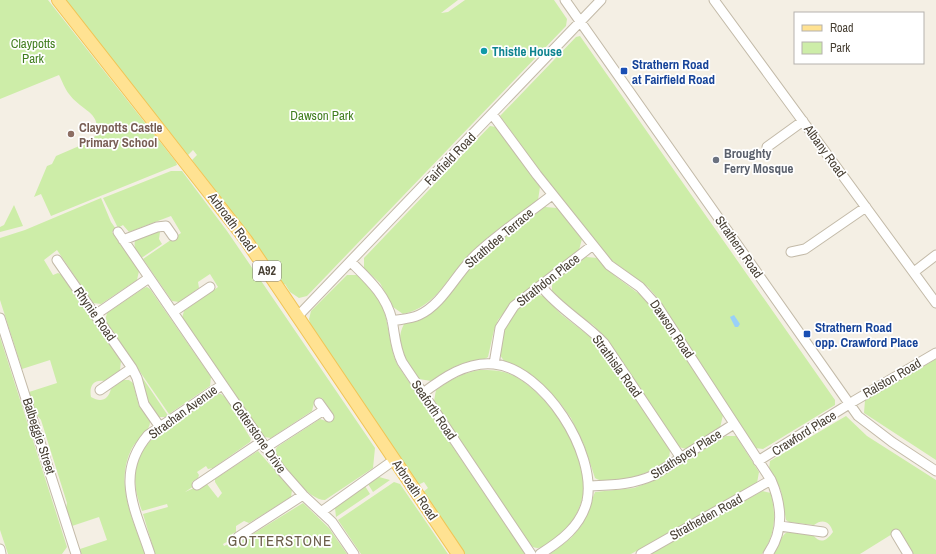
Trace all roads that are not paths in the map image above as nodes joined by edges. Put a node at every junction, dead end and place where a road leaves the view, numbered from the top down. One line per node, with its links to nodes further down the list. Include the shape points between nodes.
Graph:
1 (58, 0): 26 (main road, Arbroath Road / A92, via 246,240)
2 (565, 0): 5 (street, Strathern Road)
3 (601, 0): 5 (street, Fairfield Road)
4 (714, 0): 7 (street, Albany Road)
5 (580, 22): 6 (street, Fairfield Road); 35 (street, Strathern Road)
6 (492, 114): 9 (street, Dawson Road); 18 (street, Fairfield Road)
7 (803, 121): 8 (street); 10 (street, Albany Road)
8 (767, 146)
9 (552, 195): 14 (street, Dawson Road); 28 (street, Strathdee Terrace, via 480,250 430,308 414,316)
10 (866, 207): 15 (street, via 806,249); 19 (street, Albany Road)
11 (118, 232): 13 (street, Gotterstone Drive)
12 (172, 236): 13 (street, via 166,226)
13 (123, 240): 20 (street, Gotterstone Drive)
14 (593, 245): 21 (street, Strathdon Place); 37 (street, Dawson Road, via 609,265 640,287 654,301)
15 (791, 252)
16 (936, 256): 19 (street)
17 (57, 260): 25 (street, Rhynie Road)
18 (351, 262): 26 (street, Fairfield Road); 28 (street, Seaforth Road, via 382,295)
19 (914, 272): 23 (street, Albany Road)
20 (149, 278): 24 (street, Gotterstone Drive); 25 (street)
21 (540, 286): 30 (street, Strathdon Place, via 514,306 507,316 500,328); 40 (street, Strathisla Road, via 558,305 594,332 604,343)
22 (210, 287): 24 (street)
23 (936, 303)
24 (173, 312): 32 (street, Gotterstone Drive)
25 (95, 315): 31 (street, Rhynie Road)
26 (298, 316): 41 (main road, Arbroath Road / A92)
27 (0, 320): 55 (street, Balbeggie Street)
28 (392, 321): 34 (street, Seaforth Road, via 398,353)
29 (936, 353): 35 (street, Ralston Road)
30 (494, 364): 34 (street, via 463,368); 46 (street, via 523,375 564,417 583,454 588,469)
31 (132, 368): 33 (street); 38 (street, Rhynie Road, via 144,404)
32 (222, 384): 38 (street, Strachan Avenue); 39 (street, Gotterstone Drive)
33 (100, 390)
34 (423, 393): 59 (street, Seaforth Road)
35 (849, 404): 42 (street, Crawford Place); 43 (street, Strathern Road, via 870,427)
36 (324, 410): 39 (street)
37 (734, 424): 40 (street, Strathspey Place); 42 (street, Dawson Road)
38 (160, 427): 56 (street, Strachan Avenue, via 148,435 140,445 129,476 130,491)
39 (263, 445): 45 (street); 47 (street, Gotterstone Drive)
40 (681, 458): 46 (street, Strathspey Place, via 639,482)
41 (394, 460): 48 (street); 58 (main road, Arbroath Road / A92)
42 (758, 461): 44 (street, Dawson Road)
43 (936, 471)
44 (771, 480): 49 (street, Dawson Road, via 780,507); 61 (street, Stratheden Road)
45 (197, 485)
46 (589, 486): 60 (street, via 587,502 570,532)
47 (303, 495): 48 (street, Gotterstone Drive); 50 (street)
48 (321, 512): 57 (street, Gotterstone Drive, via 332,522)
49 (780, 526): 51 (street); 62 (street, Dawson Road)
50 (241, 531)
51 (823, 532)
52 (896, 534): 63 (street)
53 (0, 550): 54 (street)
54 (2, 554)
55 (76, 554)
56 (150, 554)
57 (354, 554)
58 (458, 554)
59 (531, 554)
60 (540, 554)
61 (642, 554)
62 (768, 554)
63 (908, 554)

